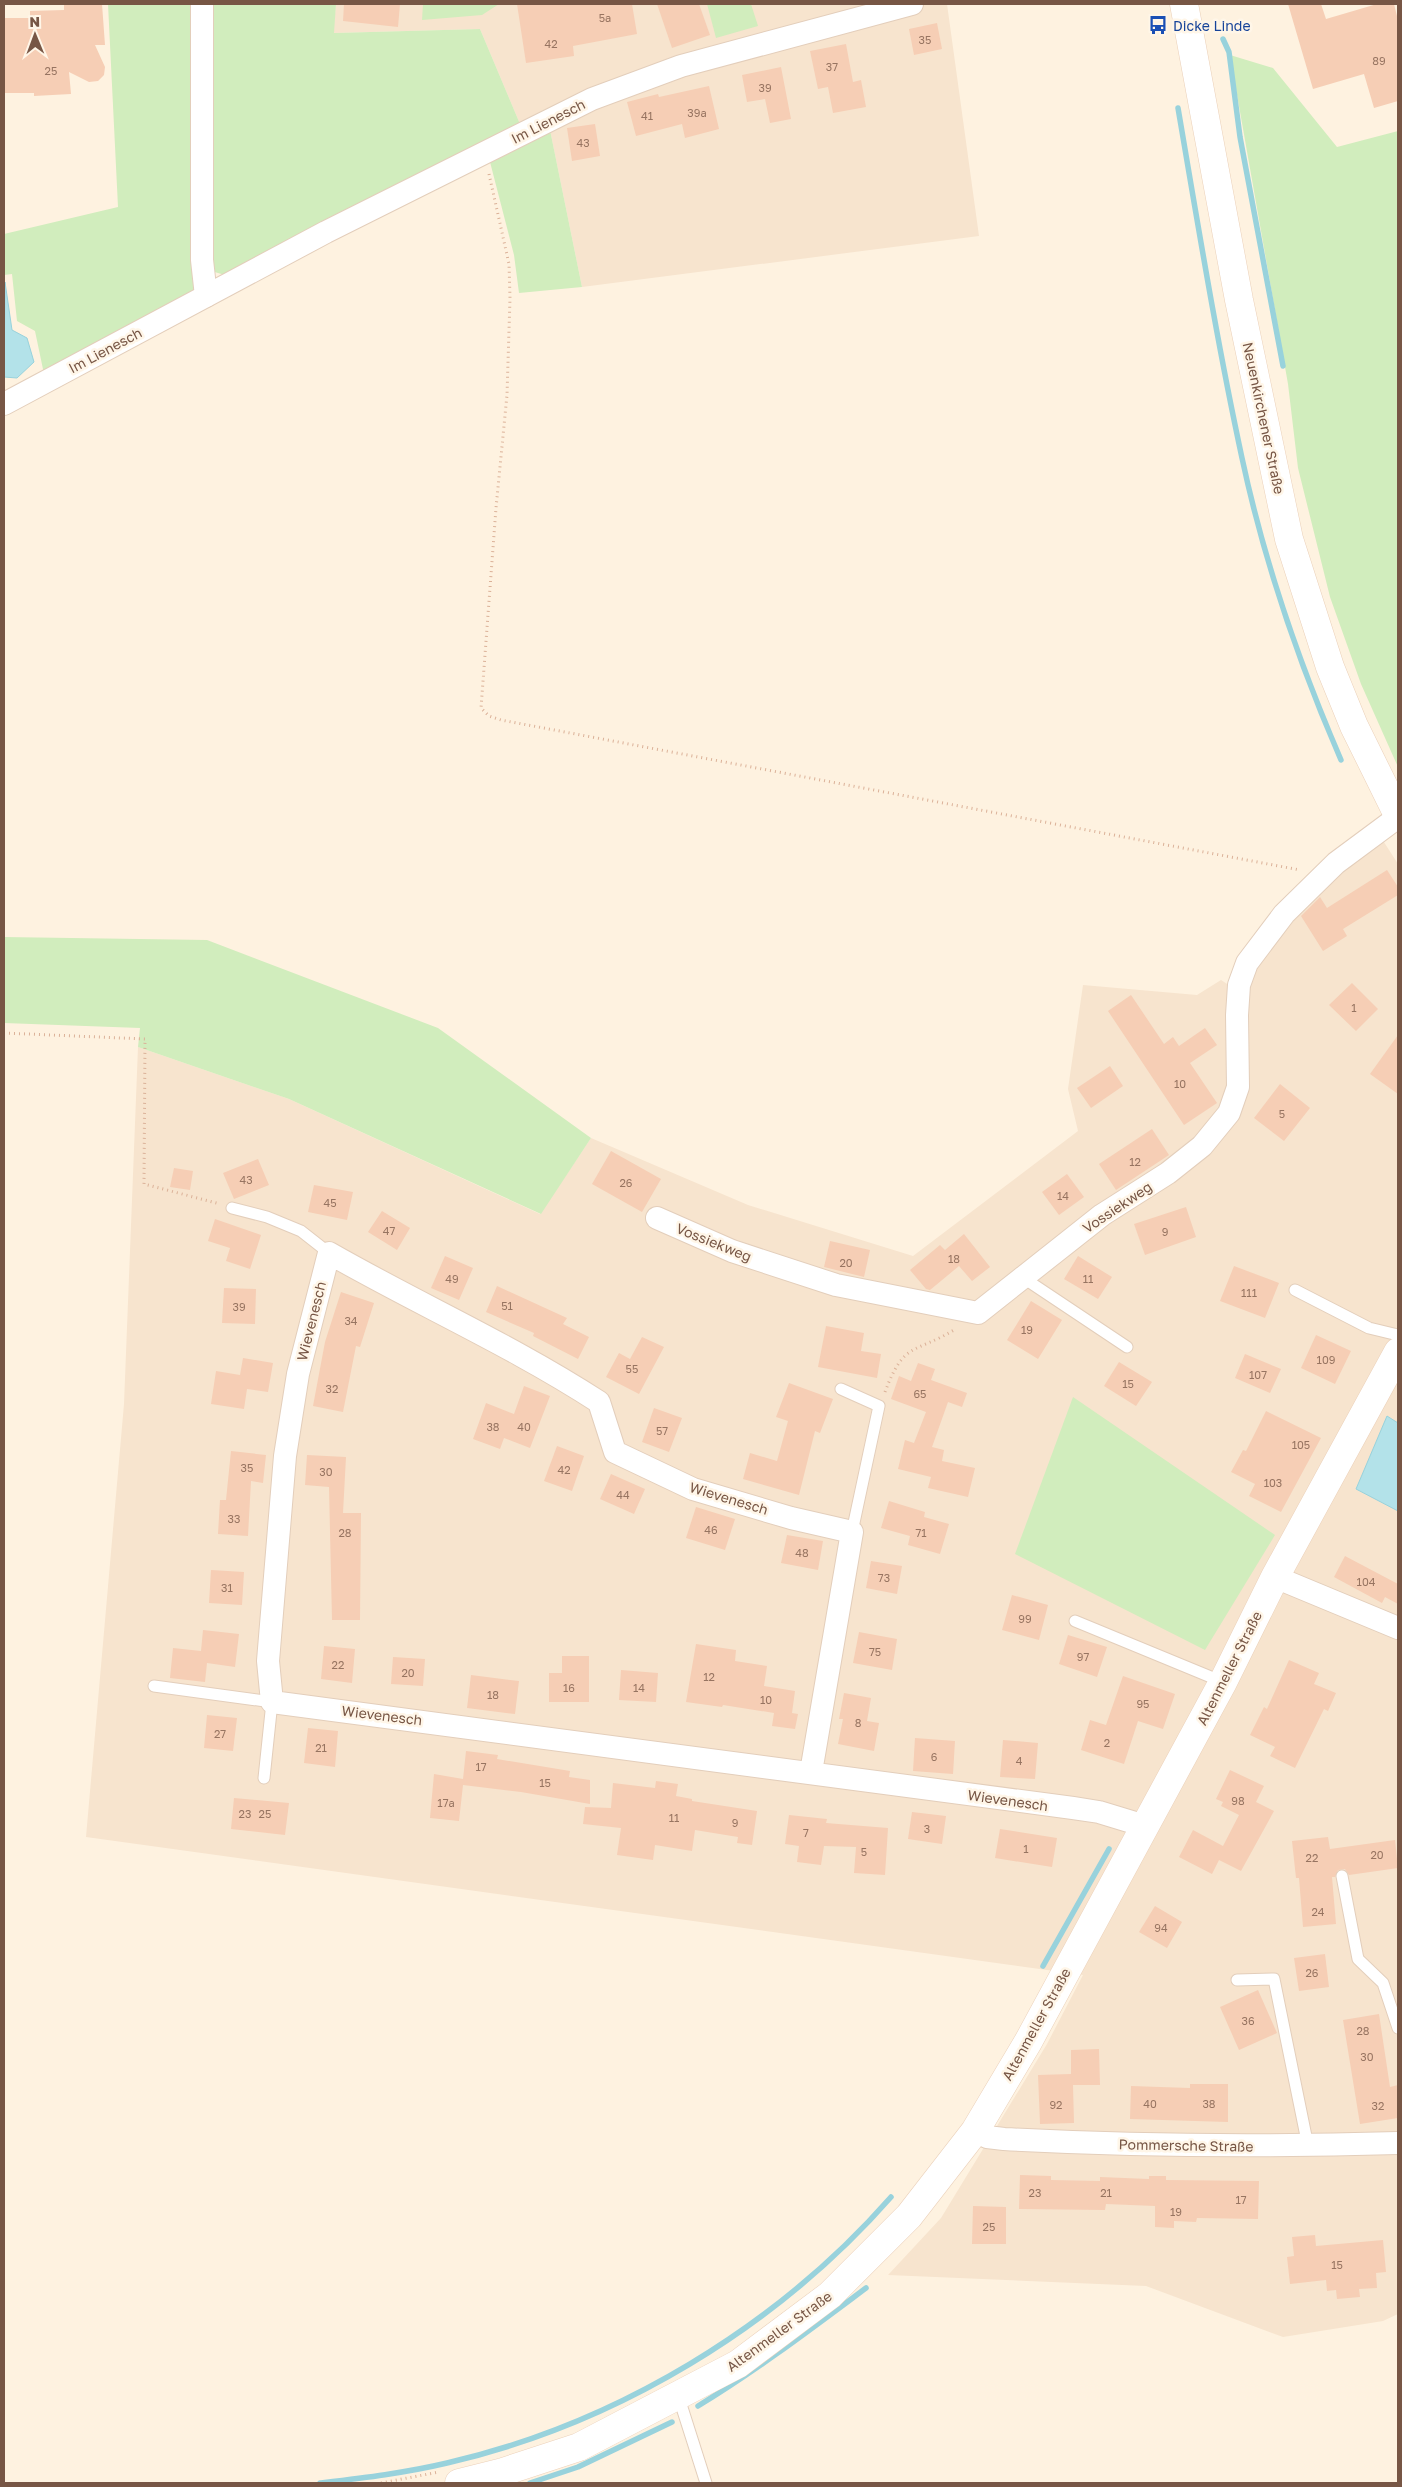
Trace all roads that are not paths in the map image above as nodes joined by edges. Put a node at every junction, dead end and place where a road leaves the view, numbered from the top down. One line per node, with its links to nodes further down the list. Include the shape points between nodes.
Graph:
1 (202, 4): 4 (street, via 202,260)
2 (912, 4): 4 (street, Im Lienesch, via 681,66 592,99)
3 (1184, 4): 6 (street, Neuenkirchener Straße, via 1239,300 1290,539 1330,667 1354,726)
4 (206, 296): 5 (street, Im Lienesch)
5 (4, 404)
6 (1397, 812): 10 (street, Vossiekweg, via 1336,863 1284,914 1247,963 1239,985 1238,1087 1228,1113 1202,1146 1168,1173 1102,1215)
7 (232, 1208): 9 (lane, via 267,1217 301,1231)
8 (657, 1218): 10 (street, Vossiekweg, via 732,1251 836,1285 978,1314)
9 (329, 1253): 16 (street, Wievenesch, via 531,1360 599,1402 615,1452 693,1489); 22 (street, Wievenesch, via 298,1374 285,1456 268,1661)
10 (1022, 1277): 13 (lane)
11 (1295, 1290): 12 (lane, via 1369,1328)
12 (1398, 1336)
13 (1127, 1348)
14 (1398, 1352): 17 (street, Altenmeller Straße)
15 (841, 1389): 16 (lane, via 879,1406)
16 (852, 1532): 23 (street)
17 (1275, 1577): 19 (street); 20 (street, Altenmeller Straße)
18 (1075, 1621): 20 (lane)
19 (1398, 1628)
20 (1223, 1682): 25 (street, Altenmeller Straße)
21 (154, 1686): 22 (lane)
22 (272, 1702): 23 (street, Wievenesch); 24 (lane)
23 (811, 1772): 25 (street, Wievenesch, via 1099,1812)
24 (264, 1778)
25 (1145, 1826): 29 (street, Altenmeller Straße, via 1028,2042)
26 (1342, 1876): 28 (lane, via 1358,1959 1383,1983)
27 (1238, 1980): 31 (lane, via 1274,1979)
28 (1398, 2028)
29 (975, 2131): 31 (street, Pommersche Straße, via 987,2137 1059,2142); 32 (street, Altenmeller Straße, via 898,2230 830,2294 738,2364)
30 (1398, 2143): 31 (street, Pommersche Straße)
31 (1308, 2146)
32 (678, 2395): 33 (street, Altenmeller Straße, via 579,2447 503,2472); 34 (lane)
33 (451, 2477)
34 (706, 2483)

